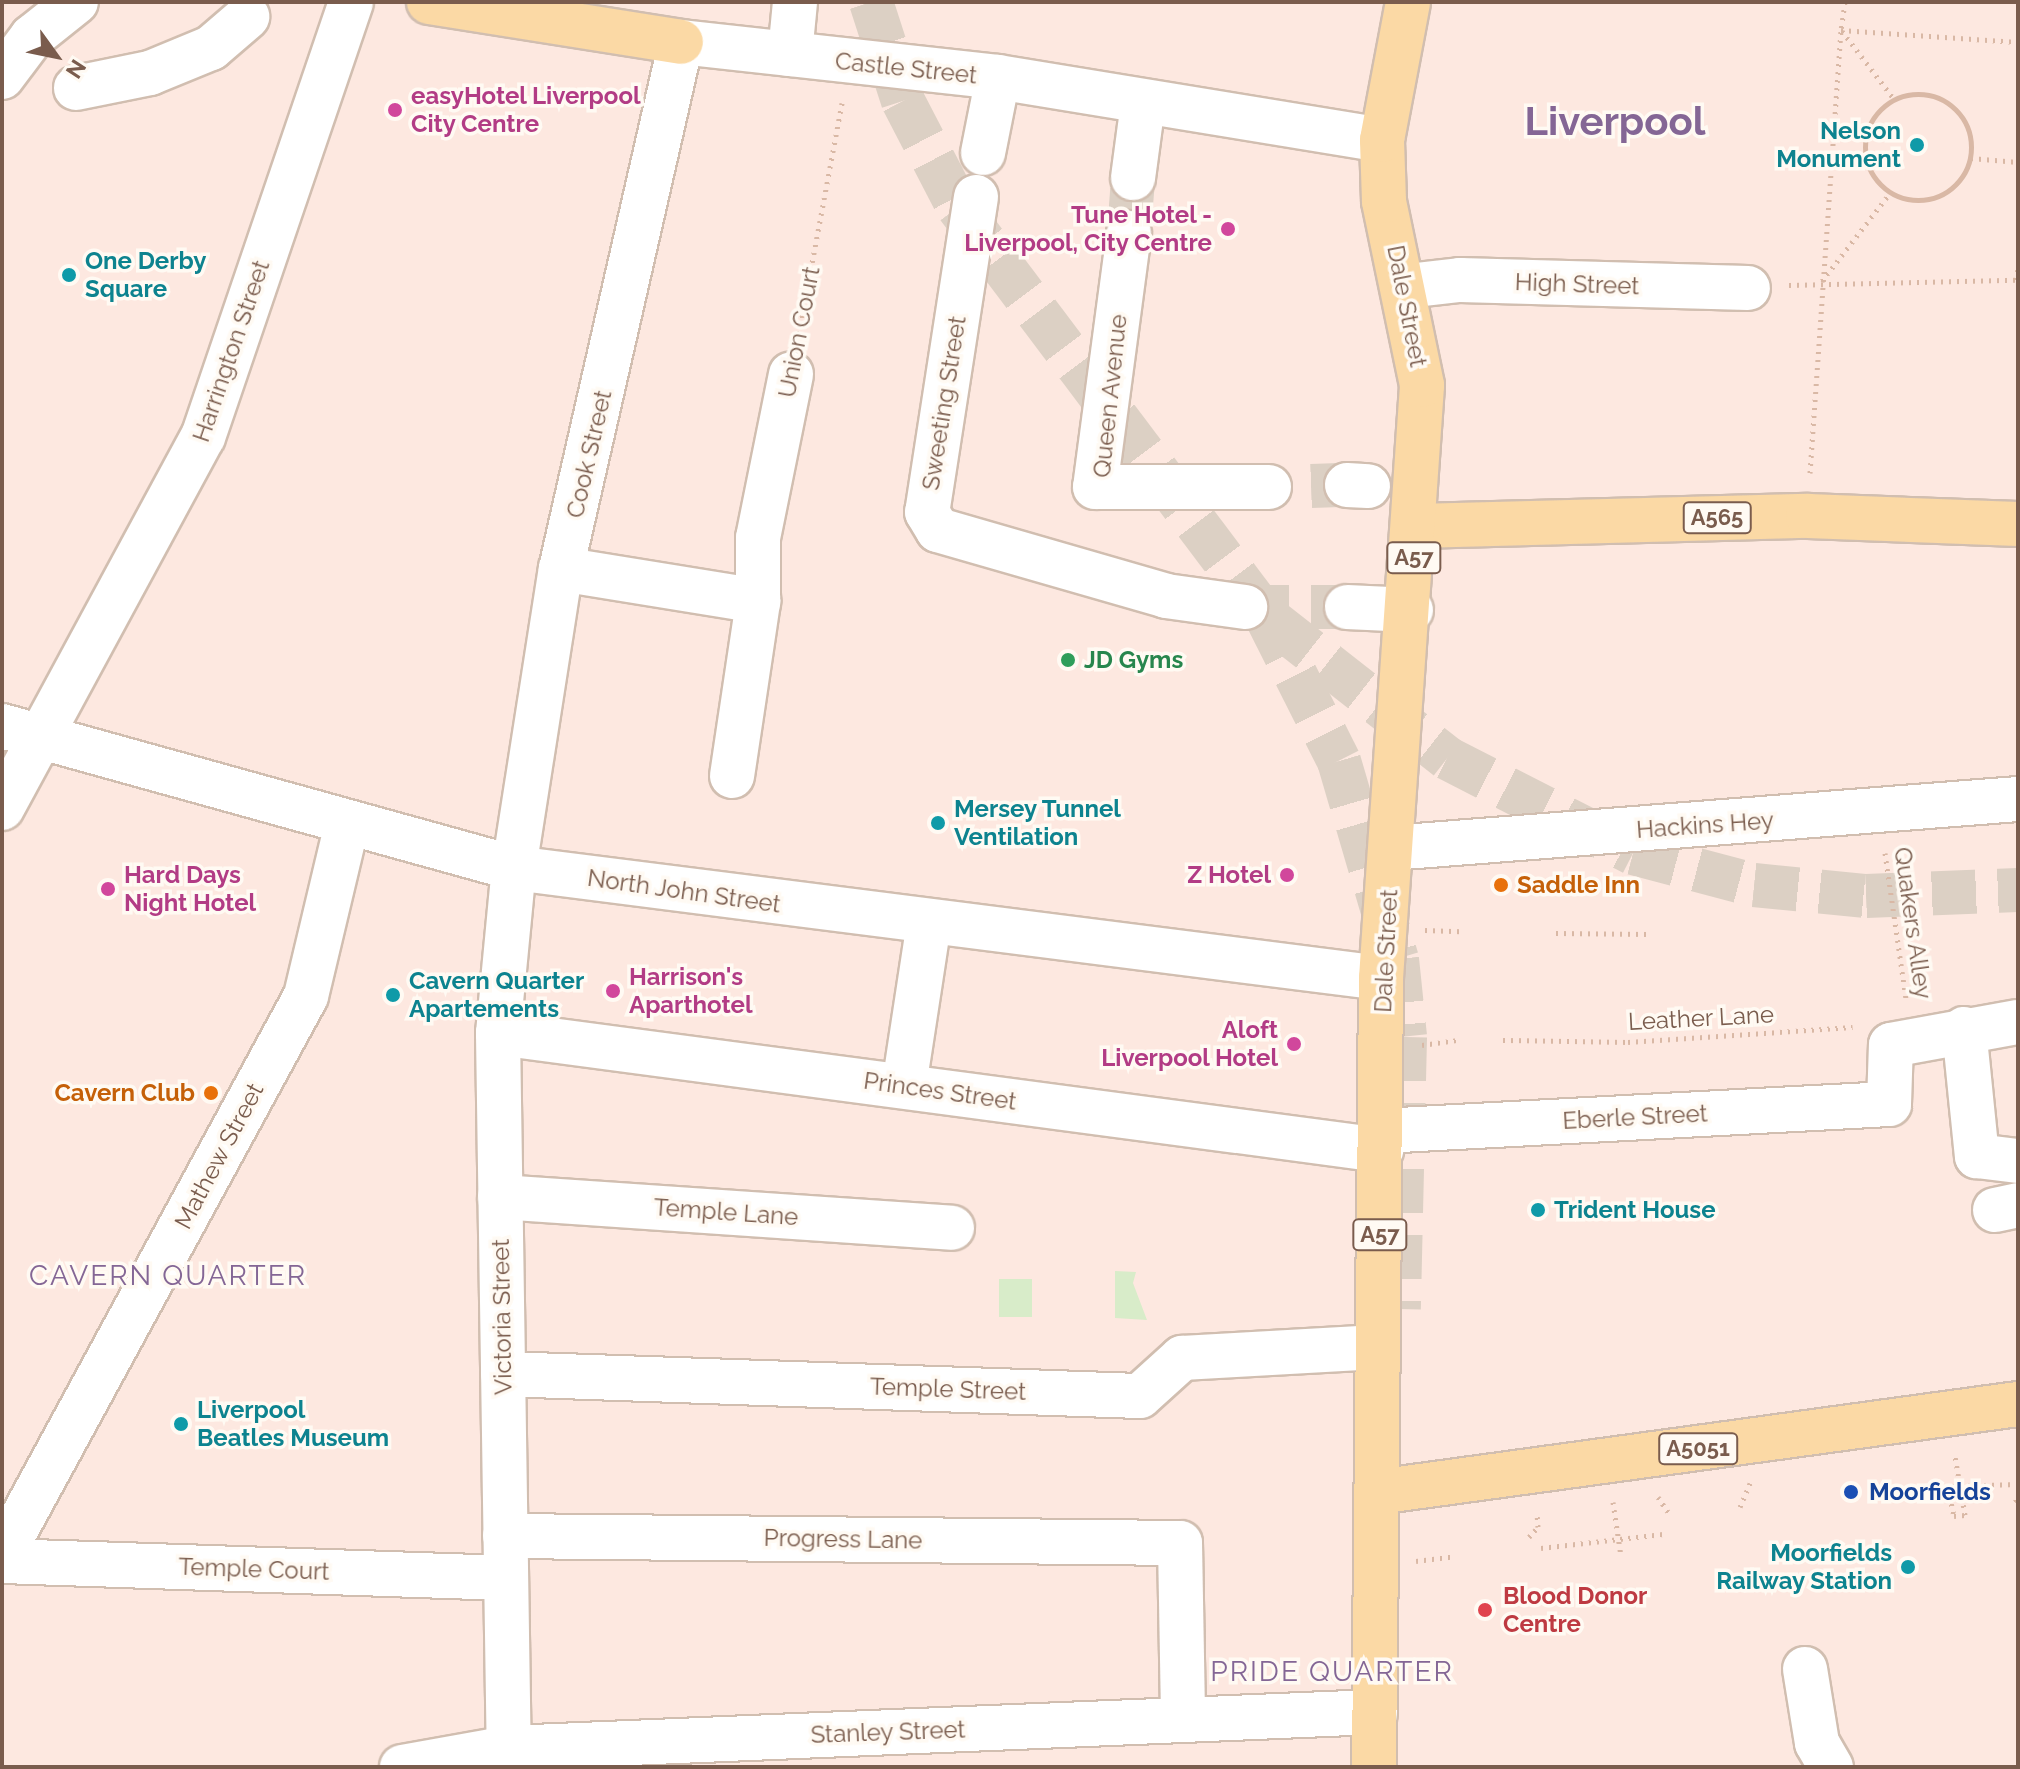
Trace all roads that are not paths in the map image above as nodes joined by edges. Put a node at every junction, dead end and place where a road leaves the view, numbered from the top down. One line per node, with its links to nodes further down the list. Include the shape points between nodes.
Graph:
1 (76, 2): 9 (street, via 32,37)
2 (351, 2): 29 (street, Harrington Street, via 216,360 203,437)
3 (429, 2): 7 (main road, Castle Street)
4 (795, 2): 8 (street)
5 (1408, 2): 13 (main road, A57)
6 (247, 17): 11 (street, via 211,48 150,73)
7 (681, 42): 8 (street, Castle Street); 24 (street, Cook Street)
8 (790, 54): 10 (street, Castle Street)
9 (2, 77)
10 (998, 77): 12 (street, Castle Street); 14 (street)
11 (76, 88)
12 (1143, 103): 13 (street, Castle Street); 15 (street)
13 (1382, 140): 18 (main road, Dale Street / A57, via 1384,201)
14 (983, 153)
15 (1133, 178)
16 (976, 197): 26 (street, Sweeting Street, via 927,512 938,530 1166,596)
17 (1129, 233): 21 (street, Queen Avenue, via 1095,487)
18 (1407, 286): 19 (street, High Street, via 1460,280); 23 (main road, Dale Street / A57, via 1422,385)
19 (1748, 288)
20 (791, 374): 25 (street, Union Court, via 758,538)
21 (1269, 487)
22 (2018, 524): 23 (main road, A565, via 1808,516)
23 (1417, 526): 28 (main road, Dale Street / A57)
24 (561, 569): 25 (street); 35 (street, Cook Street)
25 (758, 601): 30 (street, Union Court)
26 (1245, 607)
27 (1347, 607): 28 (street)
28 (1411, 610): 34 (main road, Dale Street / A57)
29 (22, 734): 32 (street, Harrington Street); 33 (street, North John Street)
30 (732, 776)
31 (2018, 799): 34 (street, Hackins Hey)
32 (2, 808)
33 (347, 824): 35 (street, North John Street); 50 (street, Mathew Street, via 306,996)
34 (1391, 848): 37 (main road, Dale Street / A57)
35 (514, 868): 36 (street, North John Street); 40 (street, Victoria Street)
36 (929, 923): 37 (street, North John Street); 41 (street)
37 (1381, 978): 42 (main road, Dale Street / A57)
38 (2018, 1022): 39 (street)
39 (1964, 1029): 42 (street, Eberle Street, via 1901,1042 1889,1104); 43 (street, via 1977,1156)
40 (498, 1033): 41 (street, Princes Street); 44 (street, Victoria Street)
41 (904, 1086): 42 (street, Princes Street)
42 (1381, 1140): 46 (main road, Dale Street / A57)
43 (2018, 1161)
44 (500, 1197): 45 (street, Temple Lane); 47 (street, Victoria Street)
45 (952, 1228)
46 (1378, 1347): 47 (street, Temple Street, via 1182,1358 1140,1396); 49 (main road, Dale Street / A57)
47 (503, 1374): 51 (street, Victoria Street)
48 (2018, 1404): 49 (main road, A5051)
49 (1377, 1492): 53 (main road, Dale Street / A57)
50 (5, 1544): 51 (street, Temple Court)
51 (506, 1557): 54 (street, Progress Lane, via 1180,1543); 56 (street, Victoria Street)
52 (1805, 1669): 59 (street, via 1817,1743)
53 (1375, 1712): 54 (street, Stanley Street); 58 (main road, Dale Street / A57)
54 (1183, 1720): 55 (street, Stanley Street)
55 (702, 1754): 56 (street, Stanley Street)
56 (509, 1758): 57 (street, Stanley Street)
57 (402, 1767)
58 (1374, 1767)
59 (1831, 1767)

